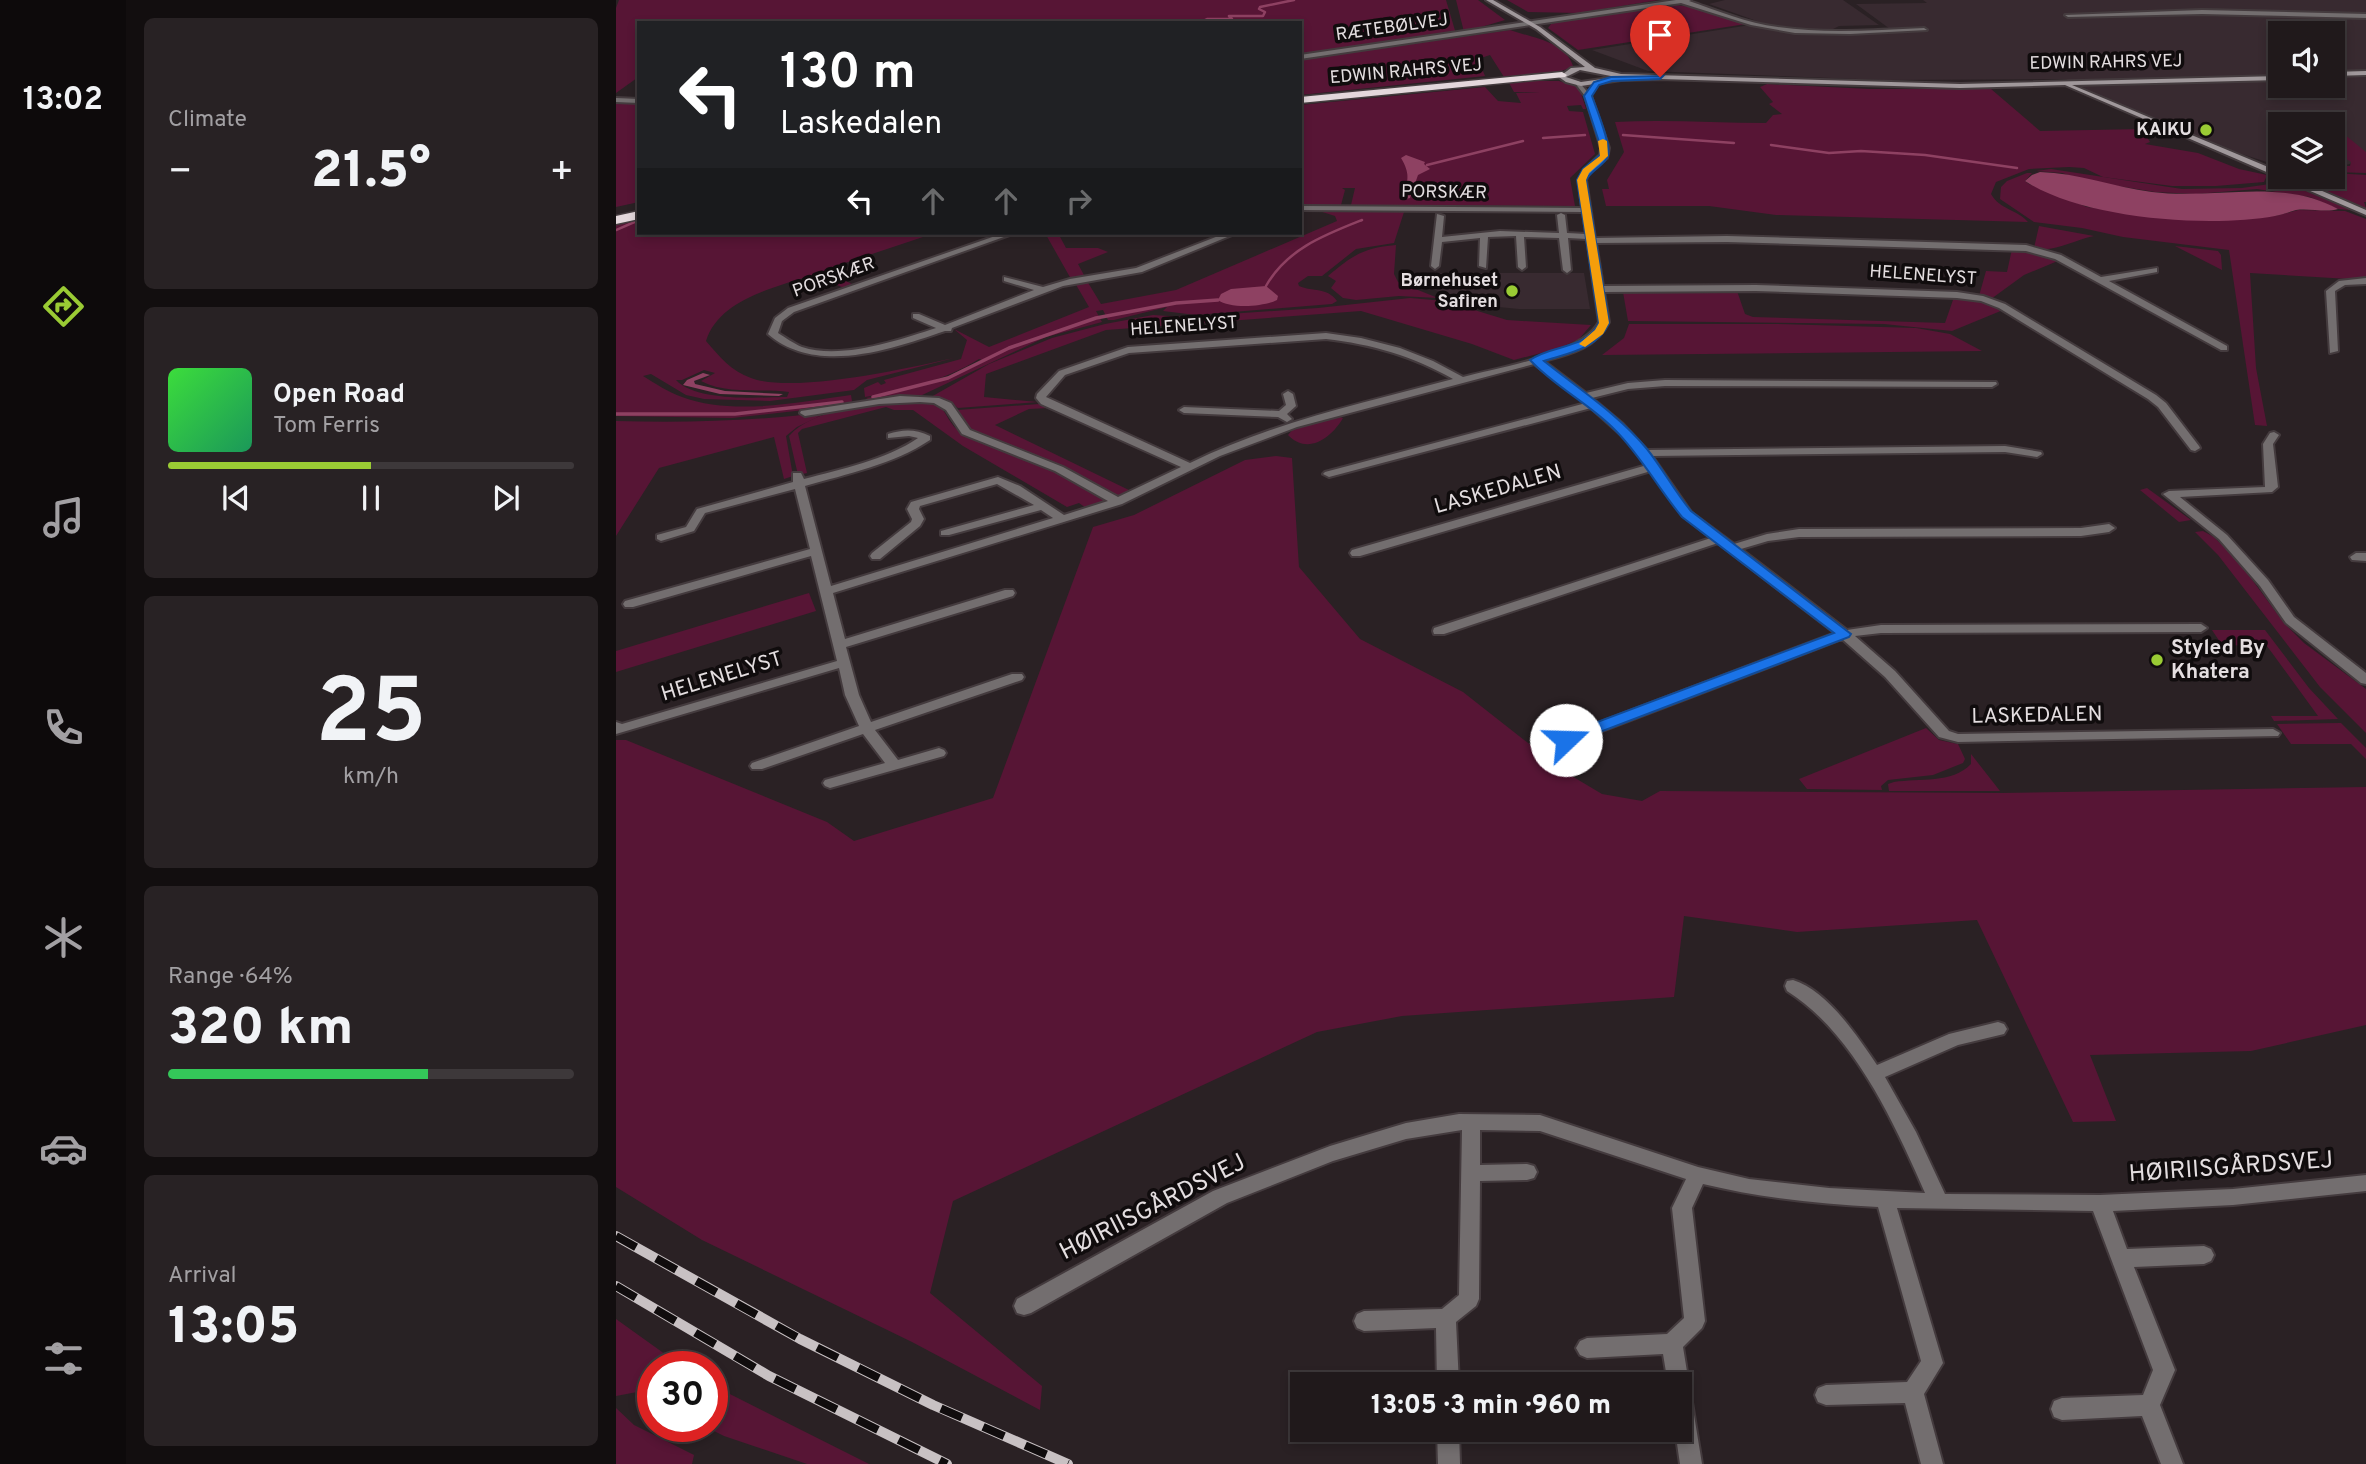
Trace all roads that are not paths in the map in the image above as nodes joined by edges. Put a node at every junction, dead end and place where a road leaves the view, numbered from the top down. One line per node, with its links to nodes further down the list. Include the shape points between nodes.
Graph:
1 (1482, 0): 7 (street)
2 (1489, 0): 6 (street)
3 (1685, 1): 6 (street, RÆTEBØLVEJ); 8 (street, via 1790,31)
4 (2068, 15): 5 (street)
5 (2366, 16)
6 (1529, 22): 7 (street, RÆTEBØLVEJ); 9 (street)
7 (1518, 23): 9 (street); 11 (street, RÆTEBØLVEJ)
8 (1924, 30)
9 (1562, 46): 10 (street)
10 (1573, 55): 12 (street); 13 (street)
11 (1302, 57)
12 (1592, 69): 13 (street); 16 (street)
13 (1574, 70): 18 (street)
14 (2366, 75): 15 (street)
15 (2345, 76)
16 (1611, 77): 20 (street); 21 (street, EDWIN RAHRS VEJ, via 1932,86)
17 (2268, 77): 21 (street, EDWIN RAHRS VEJ)
18 (1564, 78): 19 (street); 24 (highway, EDWIN RAHRS VEJ)
19 (1578, 83): 20 (street); 22 (street)
20 (1596, 83): 22 (street)
21 (2063, 83): 26 (street)
22 (1588, 96): 29 (street, via 1605,148 1604,156 1582,180)
23 (616, 100): 25 (street)
24 (1302, 100)
25 (637, 101)
26 (2268, 170)
27 (2312, 189): 30 (street)
28 (1302, 208): 29 (street, PORSKÆR)
29 (1588, 210): 43 (street)
30 (2366, 213)
31 (637, 215): 35 (highway)
32 (1525, 215): 37 (street)
33 (1561, 215): 41 (street)
34 (1440, 216): 44 (street)
35 (616, 219)
36 (1489, 232): 37 (street, HELENELYST); 44 (street, HELENELYST); 46 (street)
37 (1523, 233): 41 (street, HELENELYST); 47 (street)
38 (1005, 235): 56 (street, PORSKÆR, via 816,300 784,315 772,329 784,345 825,352 875,348)
39 (1212, 235): 42 (street)
40 (1226, 235): 42 (street, PORSKÆR)
41 (1563, 236): 43 (street, HELENELYST); 48 (street)
42 (1220, 237): 54 (street, PORSKÆR, via 1139,270)
43 (1592, 239): 51 (street, HELENELYST, via 2013,247 2049,253); 53 (street)
44 (1437, 240): 45 (street)
45 (1435, 266)
46 (1483, 266)
47 (1522, 267)
48 (1567, 270)
49 (2154, 270): 51 (street)
50 (1007, 279): 54 (street)
51 (2101, 280): 57 (street, HELENELYST)
52 (2366, 281): 58 (street, via 2344,282 2330,291)
53 (1599, 289): 59 (street, via 1604,323 1600,332 1575,349); 70 (street, HELENELYST, via 1756,288 1983,299 2152,397)
54 (1042, 290): 56 (street, PORSKÆR)
55 (916, 316): 56 (street)
56 (948, 329)
57 (2224, 348)
58 (2333, 351)
59 (1536, 360): 60 (street); 63 (street, LASKEDALEN)
60 (1461, 380): 67 (street); 73 (street, HELENELYST, via 1426,361 1356,338 1326,336 1128,350 1062,373 1042,394 1045,402)
61 (1992, 384): 63 (street, via 1665,383 1628,386)
62 (1288, 394): 66 (street, via 1291,406)
63 (1589, 401): 71 (street, LASKEDALEN); 75 (street)
64 (1184, 411): 66 (street)
65 (805, 413): 77 (street, via 907,398 939,401 966,432 1059,469)
66 (1281, 414): 67 (street)
67 (1293, 425): 73 (street)
68 (2274, 435): 97 (street, via 2268,444 2272,487 2268,490 2169,494 2223,537 2290,620)
69 (892, 436): 76 (street, via 905,431 926,438 922,444 887,458)
70 (2195, 448)
71 (1643, 453): 72 (street, via 2005,449); 74 (street, LASKEDALEN)
72 (2037, 454)
73 (1191, 467): 77 (street)
74 (1652, 467): 83 (street, LASKEDALEN, via 1687,514); 86 (street, LASKEDALEN)
75 (1329, 474)
76 (797, 478): 82 (street, via 701,510 690,530); 85 (street)
77 (1118, 502): 79 (street)
78 (1042, 506): 79 (street); 81 (street); 87 (street, via 998,480 915,504 916,524)
79 (1064, 520): 88 (street)
80 (2109, 528): 84 (street, via 2081,532 1799,533)
81 (945, 533)
82 (661, 537)
83 (1720, 539): 84 (street, LASKEDALEN); 92 (street)
84 (1732, 548): 93 (street, LASKEDALEN)
85 (815, 551): 88 (street); 90 (street)
86 (1356, 553)
87 (876, 556)
88 (826, 591): 94 (street)
89 (1009, 593): 94 (street)
90 (629, 604)
91 (2201, 628): 93 (street, via 1881,629)
92 (1438, 631)
93 (1844, 634): 100 (street, LASKEDALEN, via 1897,682 1944,734 1958,738); 101 (street)
94 (839, 646): 95 (street)
95 (843, 663): 98 (street, HELENELYST, via 618,730); 99 (street)
96 (1017, 677): 99 (street)
97 (2366, 680)
98 (616, 726)
99 (867, 730): 103 (street); 104 (street)
100 (2273, 733)
101 (1566, 740)
102 (939, 753): 104 (street)
103 (757, 766)
104 (895, 766): 105 (street)
105 (830, 783)
106 (1793, 986): 108 (street, via 1813,997)
107 (1997, 1030): 108 (street, via 1955,1039)
108 (1876, 1073): 115 (street)
109 (1471, 1122): 111 (street); 112 (street, HØIRIISGÅRDSVEJ, via 1540,1123); 119 (street, HØIRIISGÅRDSVEJ, via 1406,1130 1220,1197)
110 (1527, 1171): 111 (street)
111 (1470, 1173): 120 (street, via 1469,1299)
112 (1698, 1175): 114 (street, HØIRIISGÅRDSVEJ, via 1749,1187); 122 (street, via 1682,1208 1695,1321)
113 (2366, 1184): 116 (street, HØIRIISGÅRDSVEJ)
114 (1885, 1199): 115 (street, HØIRIISGÅRDSVEJ); 126 (street, via 1932,1363)
115 (1939, 1202): 116 (street, HØIRIISGÅRDSVEJ)
116 (2100, 1203): 118 (street)
117 (2204, 1255): 118 (street)
118 (2121, 1258): 128 (street, via 2164,1370)
119 (1024, 1306)
120 (1447, 1318): 121 (street); 124 (street)
121 (1364, 1321)
122 (1672, 1344): 123 (street); 125 (street)
123 (1587, 1348)
124 (1448, 1372)
125 (1677, 1372)
126 (1913, 1392): 127 (street); 134 (street)
127 (1826, 1395)
128 (2149, 1405): 129 (street); 135 (street)
129 (2062, 1409)
130 (1448, 1442): 132 (street)
131 (1688, 1442): 133 (street)
132 (1449, 1464)
133 (1691, 1464)
134 (1932, 1464)
135 (2172, 1464)

